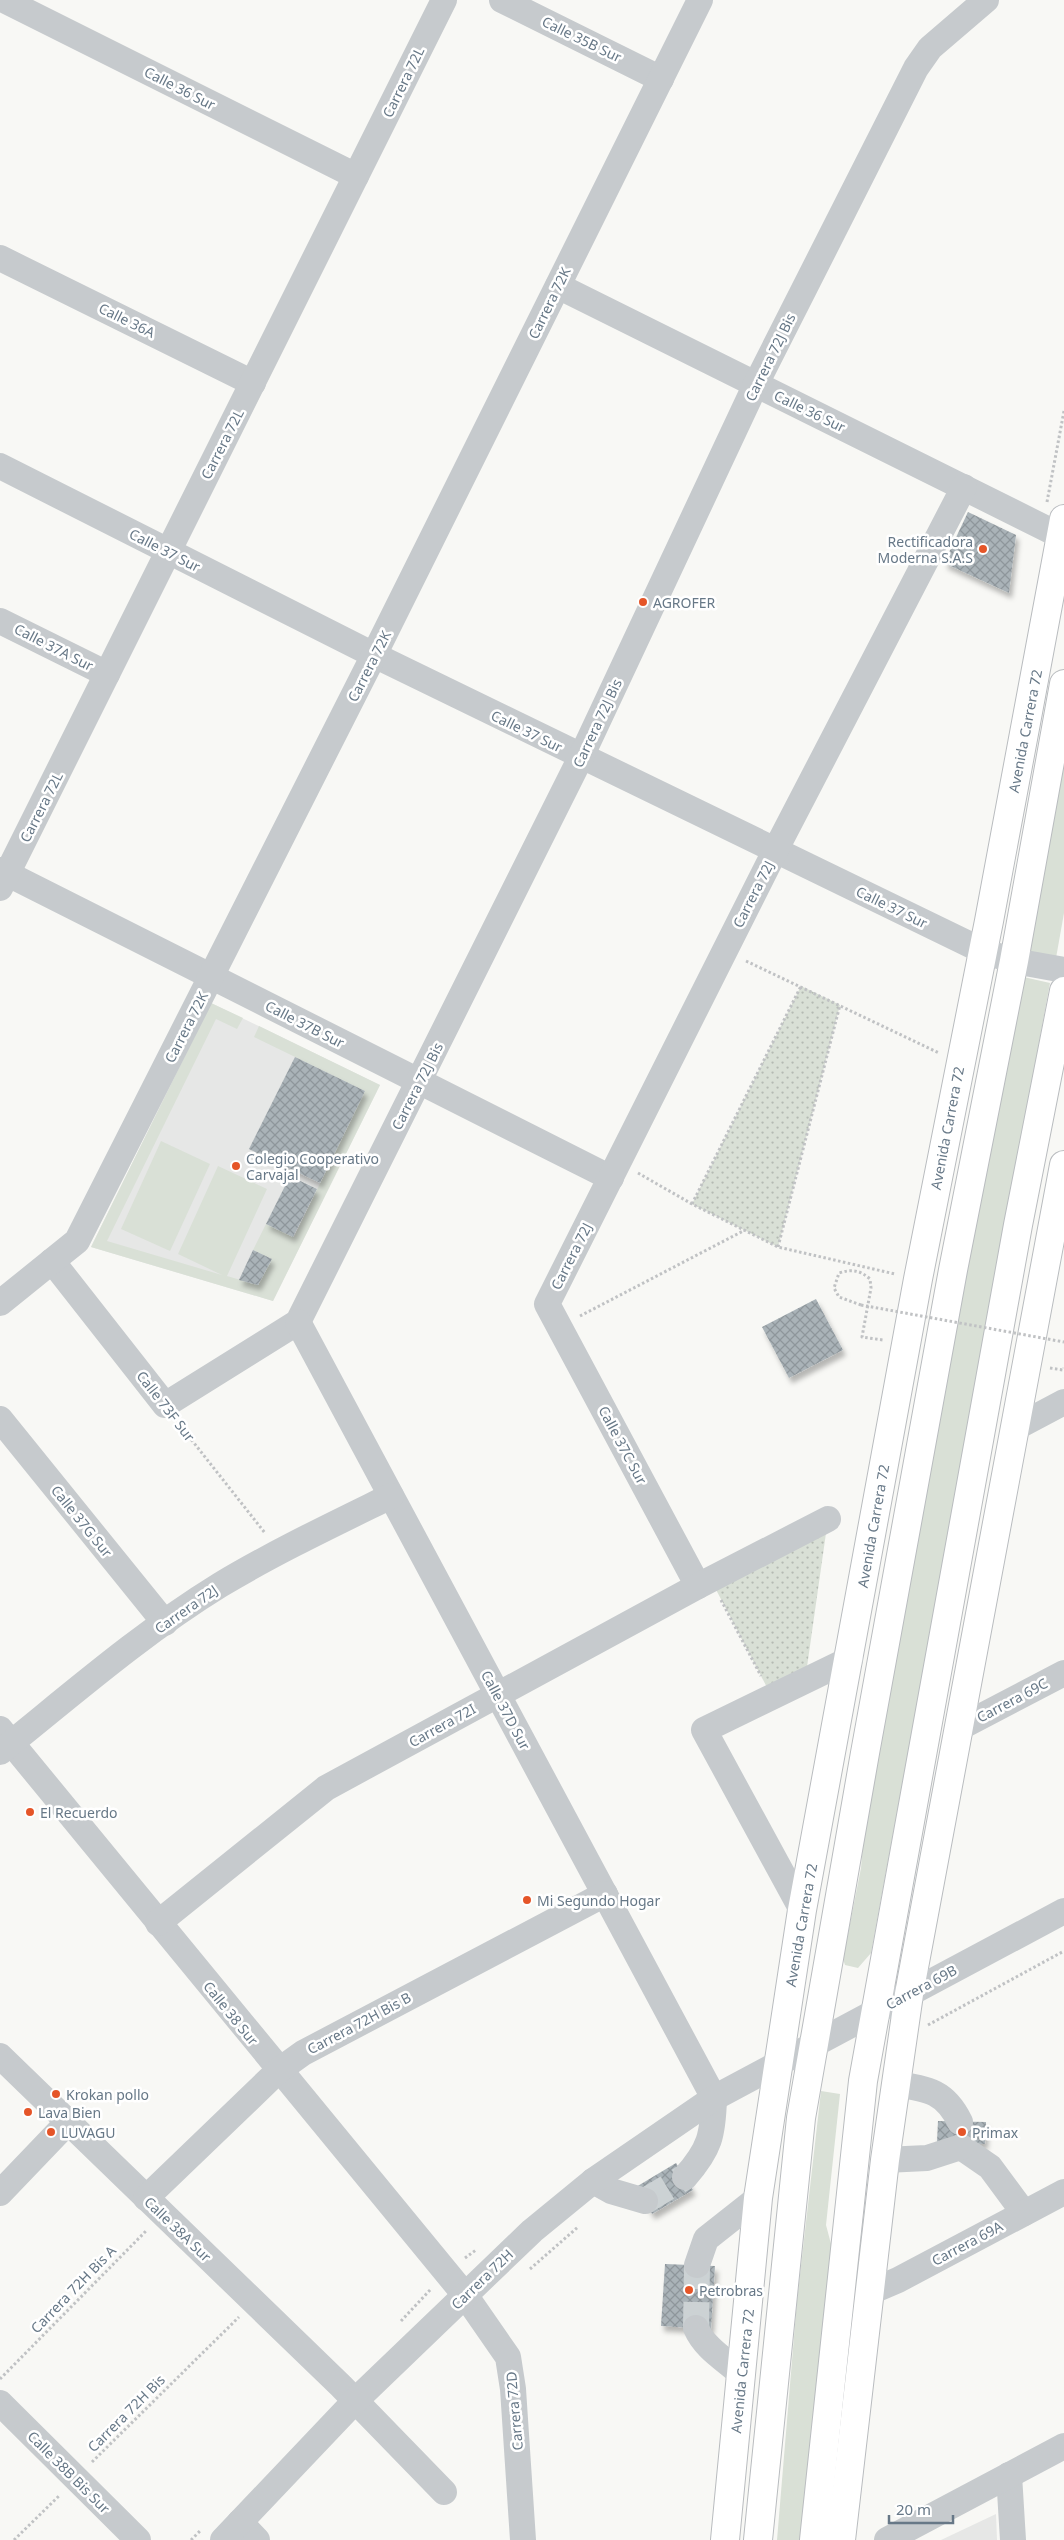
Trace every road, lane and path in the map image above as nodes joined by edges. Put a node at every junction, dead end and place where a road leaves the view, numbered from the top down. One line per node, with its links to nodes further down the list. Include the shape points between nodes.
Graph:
1 (4, 0): 6 (street); 8 (street, Calle 36 Sur)
2 (444, 0): 8 (street, Carrera 72L)
3 (502, 0): 7 (street, Calle 35B Sur)
4 (700, 0): 7 (street, Carrera 72K)
5 (986, 0): 12 (street, Carrera 72J Bis, via 930,48 916,68)
6 (0, 6)
7 (661, 79): 10 (street, Carrera 72K)
8 (356, 176): 11 (street, Carrera 72L)
9 (0, 258): 11 (street, Calle 36A)
10 (558, 286): 12 (street, Calle 36 Sur); 18 (street, Carrera 72K)
11 (253, 383): 16 (street, Carrera 72L)
12 (756, 384): 14 (street, Calle 36 Sur); 21 (street, Carrera 72J Bis)
13 (0, 466): 16 (street, Calle 37 Sur)
14 (964, 487): 15 (street, Calle 36 Sur); 22 (street, Carrera 72J)
15 (1062, 527): 25 (highway, Avenida Carrera 72)
16 (168, 552): 18 (street, Calle 37 Sur); 19 (street, Carrera 72L)
17 (0, 621): 19 (street, Calle 37A Sur)
18 (374, 655): 21 (street, Calle 37 Sur); 28 (street, Carrera 72K)
19 (107, 674): 23 (street, Carrera 72L)
20 (1064, 684): 26 (highway)
21 (581, 757): 22 (street, Calle 37 Sur); 33 (street, Carrera 72J Bis)
22 (775, 851): 24 (street, Carrera 72J); 25 (street, Calle 37 Sur)
23 (2, 878): 28 (street, Calle 37B Sur)
24 (725, 950): 29 (path); 35 (street, Carrera 72J)
25 (983, 952): 26 (street, Calle 37 Sur); 32 (highway, Avenida Carrera 72)
26 (1014, 961): 27 (street, Calle 37 Sur); 41 (highway)
27 (1064, 970)
28 (211, 977): 33 (street, Calle 37B Sur); 40 (street, Carrera 72K, via 77,1241)
29 (801, 986): 31 (path); 36 (path)
30 (1064, 991): 37 (highway)
31 (840, 1005): 32 (path); 39 (path)
32 (960, 1063): 42 (highway, Avenida Carrera 72)
33 (419, 1081): 35 (street, Calle 37B Sur); 45 (street, Carrera 72J Bis)
34 (1064, 1163): 37 (highway); 53 (highway)
35 (615, 1170): 36 (path); 44 (street, Carrera 72J)
36 (692, 1204): 38 (path)
37 (1018, 1225): 71 (highway)
38 (745, 1230): 39 (path); 46 (path)
39 (778, 1247): 42 (path)
40 (52, 1261): 43 (street, Carrera 72K); 51 (street, Calle 73F Sur)
41 (953, 1270): 49 (highway); 73 (highway)
42 (918, 1279): 49 (highway, Avenida Carrera 72)
43 (0, 1303)
44 (547, 1304): 46 (street, Calle 37C Sur)
45 (298, 1322): 51 (street); 54 (street, Calle 37D Sur)
46 (559, 1326): 57 (street, Calle 37C Sur)
47 (862, 1336): 48 (path, bridge, via 866,1315 868,1306 871,1288 870,1280 863,1272 851,1269 839,1273 834,1288 839,1297 849,1302 862,1305 871,1307 890,1311)
48 (1064, 1342)
49 (905, 1349): 59 (highway, Avenida Carrera 72)
50 (1064, 1402): 53 (street)
51 (165, 1406): 56 (path, Calle 73F Sur)
52 (0, 1419): 58 (street, Calle 37G Sur)
53 (1015, 1428): 63 (highway)
54 (391, 1496): 56 (street, Carrera 72J); 61 (street, Calle 37D Sur)
55 (828, 1519): 57 (street, Carrera 72I)
56 (279, 1552): 58 (street, Carrera 72J, via 220,1585)
57 (704, 1583): 61 (street, Carrera 72I); 62 (path)
58 (165, 1622): 64 (street, Carrera 72J)
59 (850, 1659): 62 (street); 66 (highway, Avenida Carrera 72)
60 (1064, 1673): 63 (street, Carrera 69C)
61 (498, 1694): 65 (street, Calle 37D Sur); 68 (street, Carrera 72I, via 326,1788)
62 (772, 1697): 66 (street, via 704,1730)
63 (959, 1728): 70 (highway)
64 (4, 1741): 68 (street, Calle 38 Sur)
65 (605, 1894): 76 (street, Carrera 72H Bis B, via 303,2053); 78 (street, Calle 37D Sur)
66 (802, 1910): 75 (highway, Avenida Carrera 72)
67 (1064, 1911): 70 (street, Carrera 69B)
68 (158, 1922): 76 (street, Calle 38 Sur)
69 (1064, 1951): 72 (path)
70 (909, 1994): 71 (street, Carrera 69B); 77 (highway)
71 (875, 2012): 73 (street, Carrera 69B); 101 (highway, via 858,2123)
72 (928, 2025)
73 (814, 2044): 75 (street, Carrera 69B); 110 (highway, via 797,2149)
74 (0, 2056): 79 (street, Calle 38A Sur)
75 (778, 2063): 78 (street, Carrera 72H); 86 (highway, Avenida Carrera 72)
76 (278, 2071): 88 (street, Carrera 72H Bis B); 92 (street, Calle 38 Sur)
77 (896, 2084): 80 (street, via 920,2088 952,2105); 81 (highway)
78 (714, 2098): 82 (street, via 713,2127 706,2150); 83 (street, Carrera 72H)
79 (68, 2122): 85 (street); 88 (street, Calle 38A Sur)
80 (961, 2137): 81 (street, via 927,2158); 89 (street, via 990,2167)
81 (885, 2160): 91 (highway)
82 (685, 2177)
83 (593, 2181): 87 (street, via 611,2191); 92 (street, Carrera 72H, via 532,2231)
84 (1064, 2192): 89 (street, Carrera 69A)
85 (0, 2193)
86 (758, 2198): 90 (street, via 706,2239); 95 (highway, Avenida Carrera 72)
87 (645, 2201)
88 (154, 2206): 93 (street, Calle 38A Sur); 96 (path, Carrera 72H Bis A)
89 (1024, 2213): 91 (street, Carrera 69A)
90 (697, 2265)
91 (870, 2292): 99 (highway)
92 (465, 2295): 97 (street, Carrera 72H); 108 (street, Carrera 72D, via 508,2357)
93 (253, 2302): 97 (street, Calle 38A Sur); 103 (path, Carrera 72H Bis)
94 (696, 2328): 95 (street, via 700,2338)
95 (742, 2375): 109 (highway, Avenida Carrera 72)
96 (0, 2380)
97 (355, 2401): 104 (street, Calle 38A Sur); 105 (street, Carrera 72H)
98 (0, 2403): 103 (street, Calle 38B Bis Sur)
99 (854, 2428): 101 (highway); 112 (highway)
100 (1064, 2446): 102 (street)
101 (822, 2466): 111 (highway)
102 (1009, 2475): 113 (street); 114 (street)
103 (76, 2479): 106 (path, Carrera 72H Bis); 107 (street, Calle 38B Bis Sur)
104 (444, 2492)
105 (240, 2534)
106 (14, 2540)
107 (138, 2540)
108 (523, 2540)
109 (725, 2540)
110 (758, 2540)
111 (814, 2540)
112 (841, 2540)
113 (886, 2540)
114 (1013, 2540)

